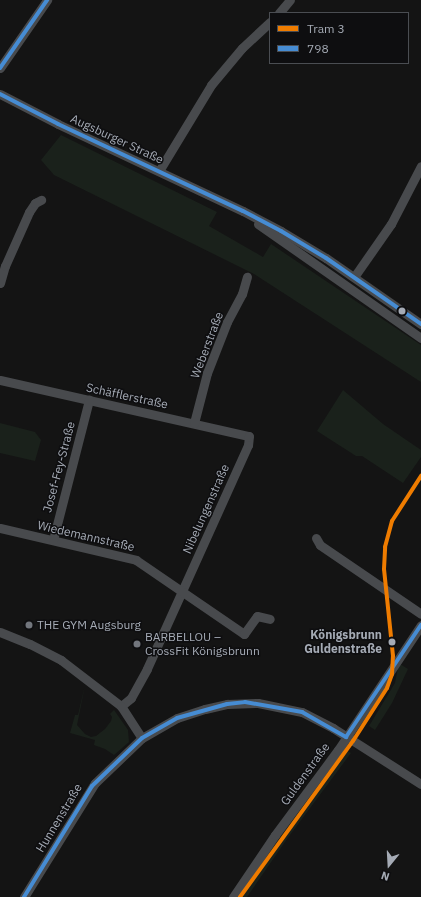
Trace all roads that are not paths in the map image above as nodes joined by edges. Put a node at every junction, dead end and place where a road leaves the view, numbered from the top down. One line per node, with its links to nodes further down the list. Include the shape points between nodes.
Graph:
1 (47, 0): 5 (street)
2 (290, 0): 3 (street)
3 (280, 12)
4 (269, 23): 8 (street, via 242,48 211,85)
5 (0, 68)
6 (0, 94): 8 (street, Augsburger Straße)
7 (421, 166): 12 (street, via 390,225)
8 (159, 171): 10 (street, Augsburger Straße)
9 (41, 200): 13 (street, via 35,203 29,212 4,266)
10 (225, 203): 12 (street, Augsburger Straße, via 281,231); 15 (street, Augsburger Straße)
11 (247, 277): 18 (street, Weberstraße, via 207,373)
12 (354, 277): 14 (street, Augsburger Straße)
13 (0, 283)
14 (421, 324)
15 (421, 338)
16 (0, 380): 17 (street, Schäfflerstraße)
17 (89, 400): 18 (street, Schäfflerstraße); 22 (street, Josef-Fey-Straße)
18 (194, 424): 19 (street, Schäfflerstraße)
19 (249, 436): 23 (street, Nibelungenstraße, via 248,445)
20 (0, 528): 22 (street, Wiedemannstraße)
21 (316, 538): 24 (street, via 320,546)
22 (53, 540): 23 (street, Wiedemannstraße, via 136,560)
23 (182, 592): 25 (street, via 244,634 257,616); 28 (street, Nibelungenstraße, via 136,691)
24 (421, 614)
25 (270, 619)
26 (421, 625): 29 (street, Guldenstraße)
27 (0, 632): 28 (street, via 61,660)
28 (121, 706): 30 (street)
29 (346, 737): 30 (street, Hunnenstraße, via 302,712 245,702 227,704 177,718); 31 (street, Hunnenstraße); 33 (street, Guldenstraße)
30 (142, 738): 32 (street, Hunnenstraße, via 92,786)
31 (421, 784)
32 (24, 897)
33 (233, 897)

